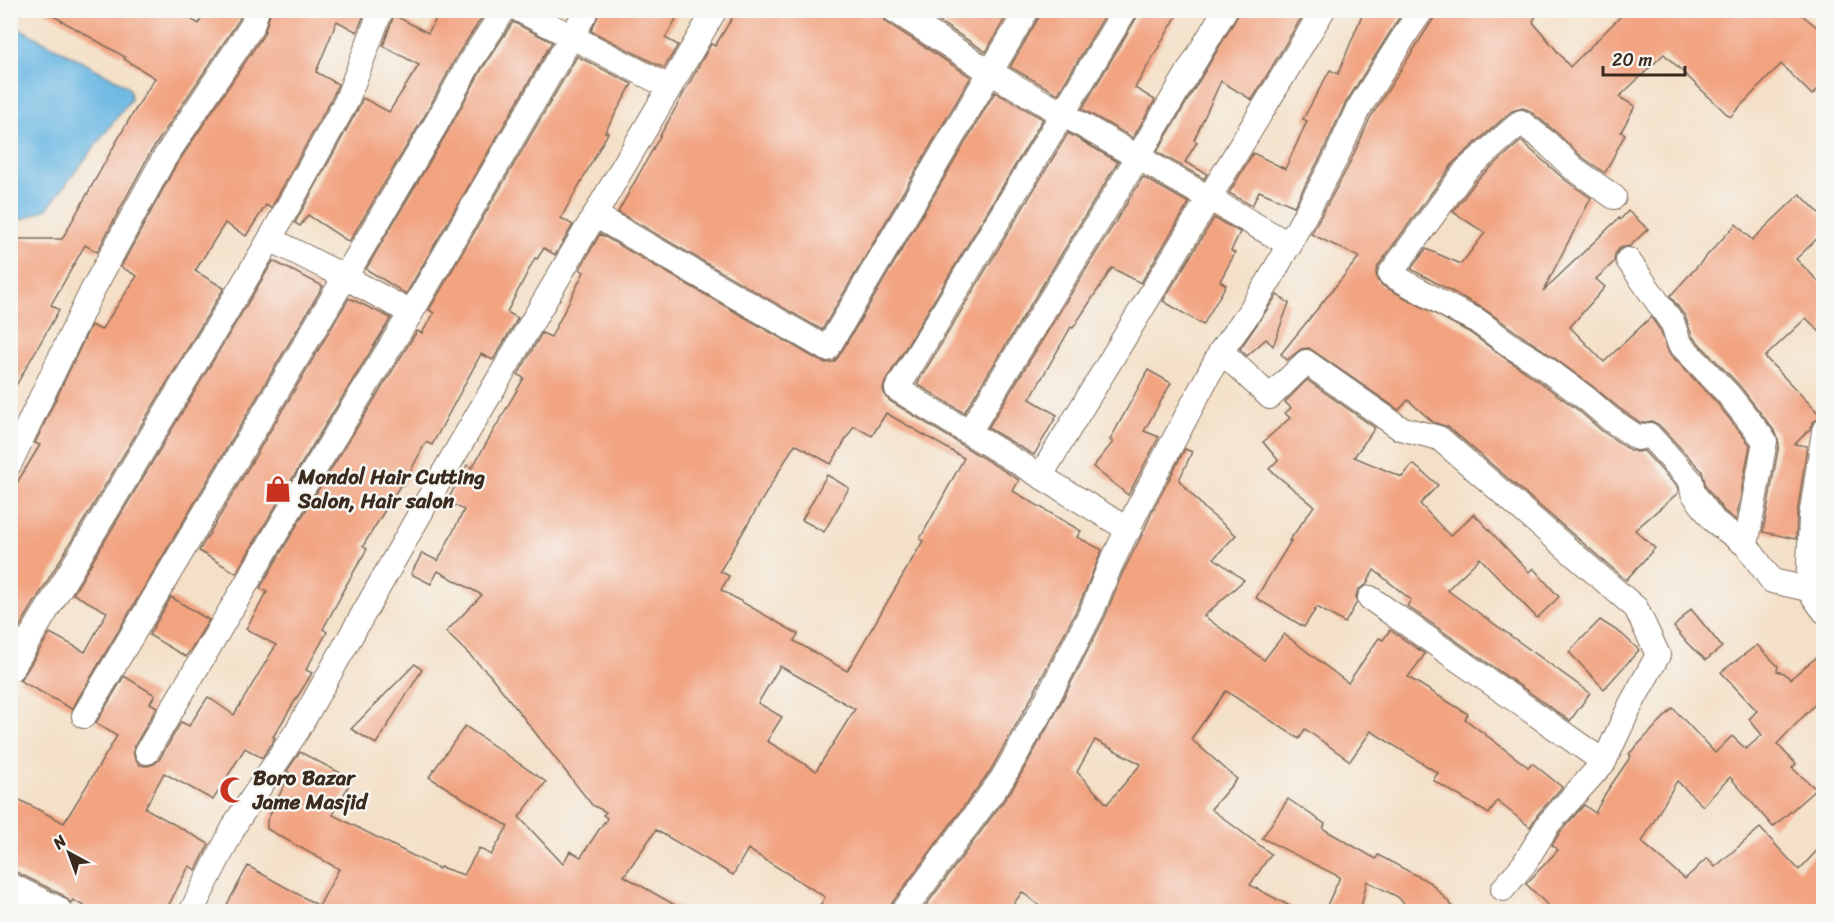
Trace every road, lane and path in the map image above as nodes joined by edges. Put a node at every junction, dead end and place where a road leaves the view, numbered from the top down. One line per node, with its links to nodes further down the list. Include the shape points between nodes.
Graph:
1 (257, 10): 30 (street, via 252,26 163,160 92,291)
2 (381, 10): 22 (street, via 346,102)
3 (504, 10): 25 (street)
4 (520, 10): 14 (street)
5 (587, 10): 14 (street)
6 (715, 10): 16 (street)
7 (894, 10): 13 (street)
8 (1027, 10): 15 (street)
9 (1125, 10): 17 (street)
10 (1225, 10): 18 (street)
11 (1323, 10): 20 (street)
12 (1422, 10): 23 (street, via 1357,111)
13 (924, 19): 15 (street)
14 (572, 37): 16 (street); 26 (street)
15 (990, 72): 17 (street); 21 (street, via 827,349)
16 (669, 87): 21 (street)
17 (1062, 114): 18 (street); 29 (street, via 897,389)
18 (1138, 157): 20 (street); 29 (street)
19 (1614, 196): 34 (street, via 1573,168 1521,122 1466,170 1389,274 1476,320 1638,438 1649,435 1691,481 1693,493 1714,521)
20 (1209, 198): 23 (street); 31 (street)
21 (595, 215): 45 (street, via 297,731 237,821)
22 (270, 239): 25 (street); 38 (street)
23 (1290, 245): 27 (street)
24 (1628, 260): 34 (street, via 1673,324 1679,344 1728,394 1765,441)
25 (345, 277): 26 (street); 39 (street)
26 (411, 313): 40 (street)
27 (1221, 351): 33 (street); 41 (street, via 1270,397 1305,362 1400,428 1439,438 1636,608 1659,655)
28 (1824, 431): 32 (street)
29 (969, 432): 31 (street)
30 (10, 463)
31 (1041, 475): 33 (street)
32 (1817, 520): 35 (street)
33 (1129, 530): 46 (street, via 1092,611 1002,779)
34 (1746, 544): 35 (street, via 1772,581)
35 (1808, 589): 37 (street)
36 (1370, 598): 41 (street)
37 (1824, 611)
38 (12, 668)
39 (84, 716)
40 (147, 752)
41 (1604, 762): 42 (street, via 1549,823)
42 (1503, 889)
43 (10, 890): 44 (highway)
44 (56, 912)
45 (190, 912)
46 (903, 912)

